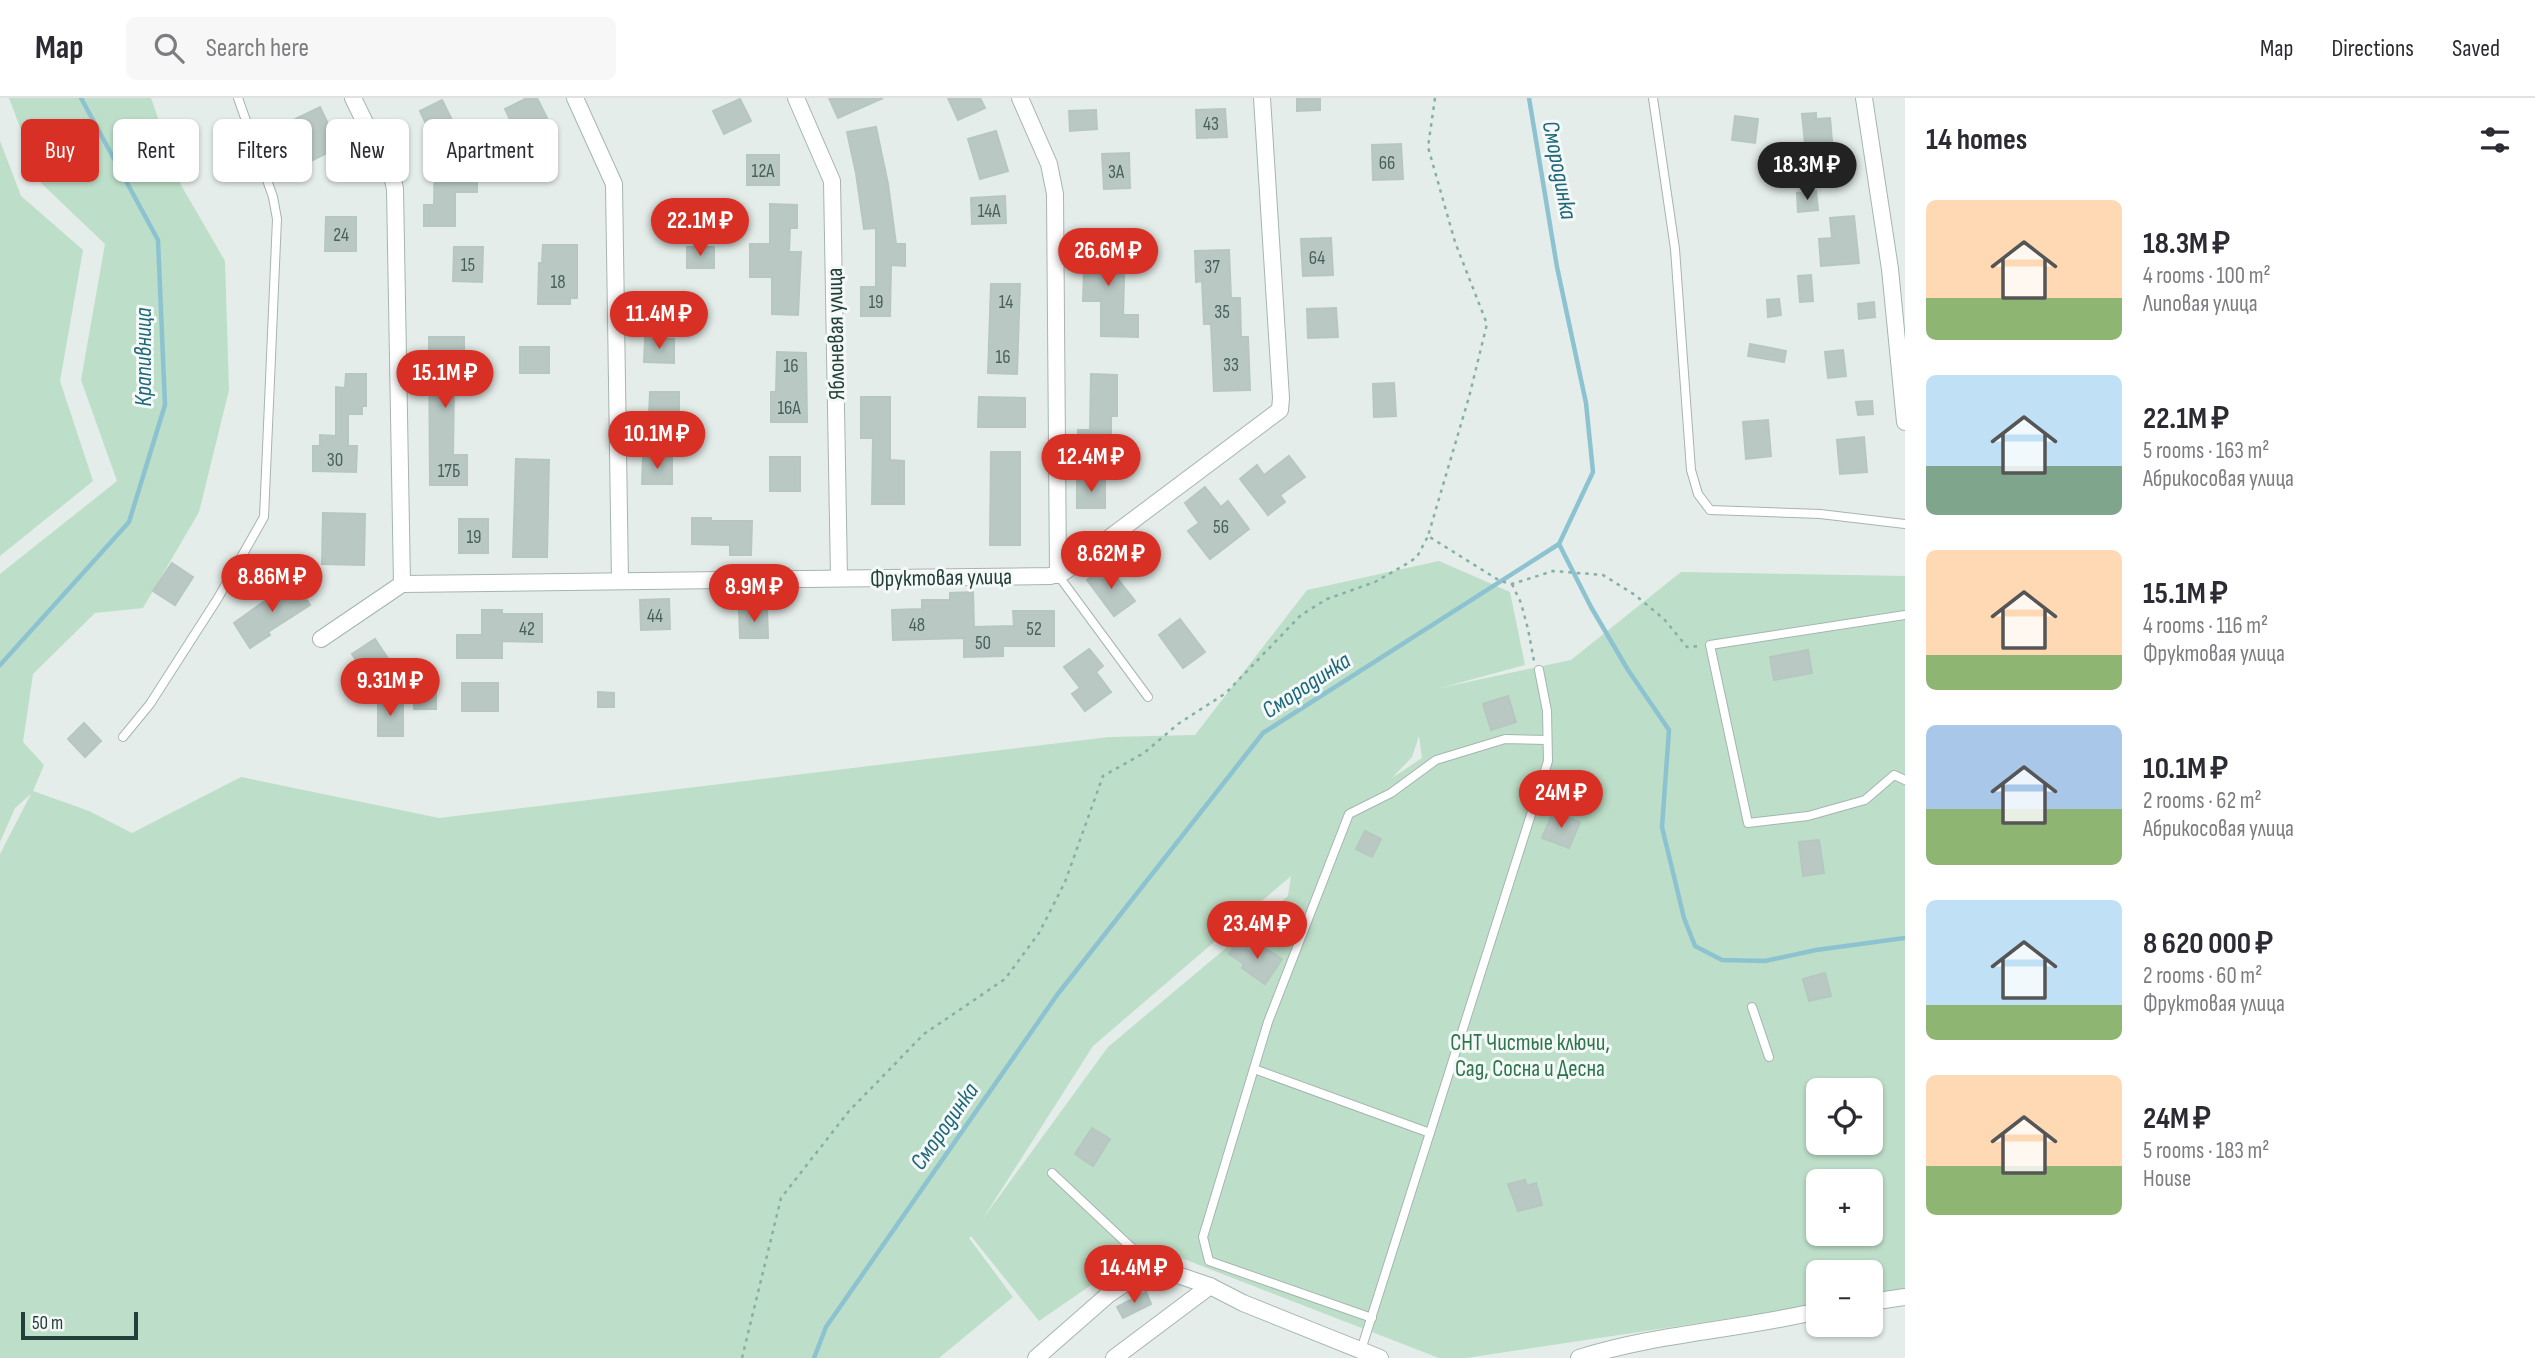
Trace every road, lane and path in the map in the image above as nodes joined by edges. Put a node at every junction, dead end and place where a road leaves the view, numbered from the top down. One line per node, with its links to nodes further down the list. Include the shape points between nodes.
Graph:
1 (238, 98): 23 (lane, via 277,219 264,517 150,705)
2 (353, 98): 16 (street, via 395,188)
3 (575, 98): 15 (street, via 614,184)
4 (796, 98): 14 (street, Яблоневая улица, via 832,181)
5 (1020, 98): 13 (street, via 1049,164 1055,194)
6 (1262, 98): 13 (street, via 1280,410)
7 (1435, 98): 12 (path, via 1428,147 1455,242 1487,324)
8 (1653, 98): 11 (lane, via 1675,248 1691,470 1698,494 1710,510 1820,514)
9 (1864, 98): 10 (street, via 1890,269)
10 (1905, 422)
11 (1905, 524)
12 (1428, 536): 17 (path); 38 (path, via 1417,557 1408,563 1301,615 1226,693 1104,776 1065,882 1039,933 1005,979 924,1034 849,1111 780,1198)
13 (1058, 575): 14 (street, Фруктовая улица); 22 (lane)
14 (839, 578): 15 (street, Фруктовая улица)
15 (620, 581): 16 (street, Фруктовая улица)
16 (402, 584): 19 (street)
17 (1512, 584): 20 (path, via 1553,572 1602,575 1664,619 1687,647); 21 (path)
18 (1905, 615): 20 (lane)
19 (321, 639)
20 (1710, 645): 25 (lane, via 1748,823 1808,816 1865,800 1894,775)
21 (1539, 670): 24 (lane)
22 (1148, 696)
23 (123, 737)
24 (1548, 740): 28 (lane, via 1505,739 1436,761 1391,793 1349,814); 29 (lane, via 1548,761)
25 (1905, 780)
26 (1752, 1007): 27 (lane)
27 (1769, 1057)
28 (1254, 1069): 29 (lane); 36 (lane, via 1203,1237 1209,1261)
29 (1430, 1133): 36 (lane)
30 (1052, 1173): 31 (lane)
31 (1151, 1266): 32 (street); 39 (street, via 1109,1294)
32 (1210, 1286): 37 (street); 40 (street)
33 (1905, 1297): 34 (street)
34 (1883, 1300)
35 (1806, 1314): 42 (street, via 1683,1333)
36 (1371, 1318): 37 (lane)
37 (1361, 1350): 41 (street)
38 (742, 1358)
39 (1036, 1358)
40 (1114, 1358)
41 (1380, 1358)
42 (1579, 1358)

